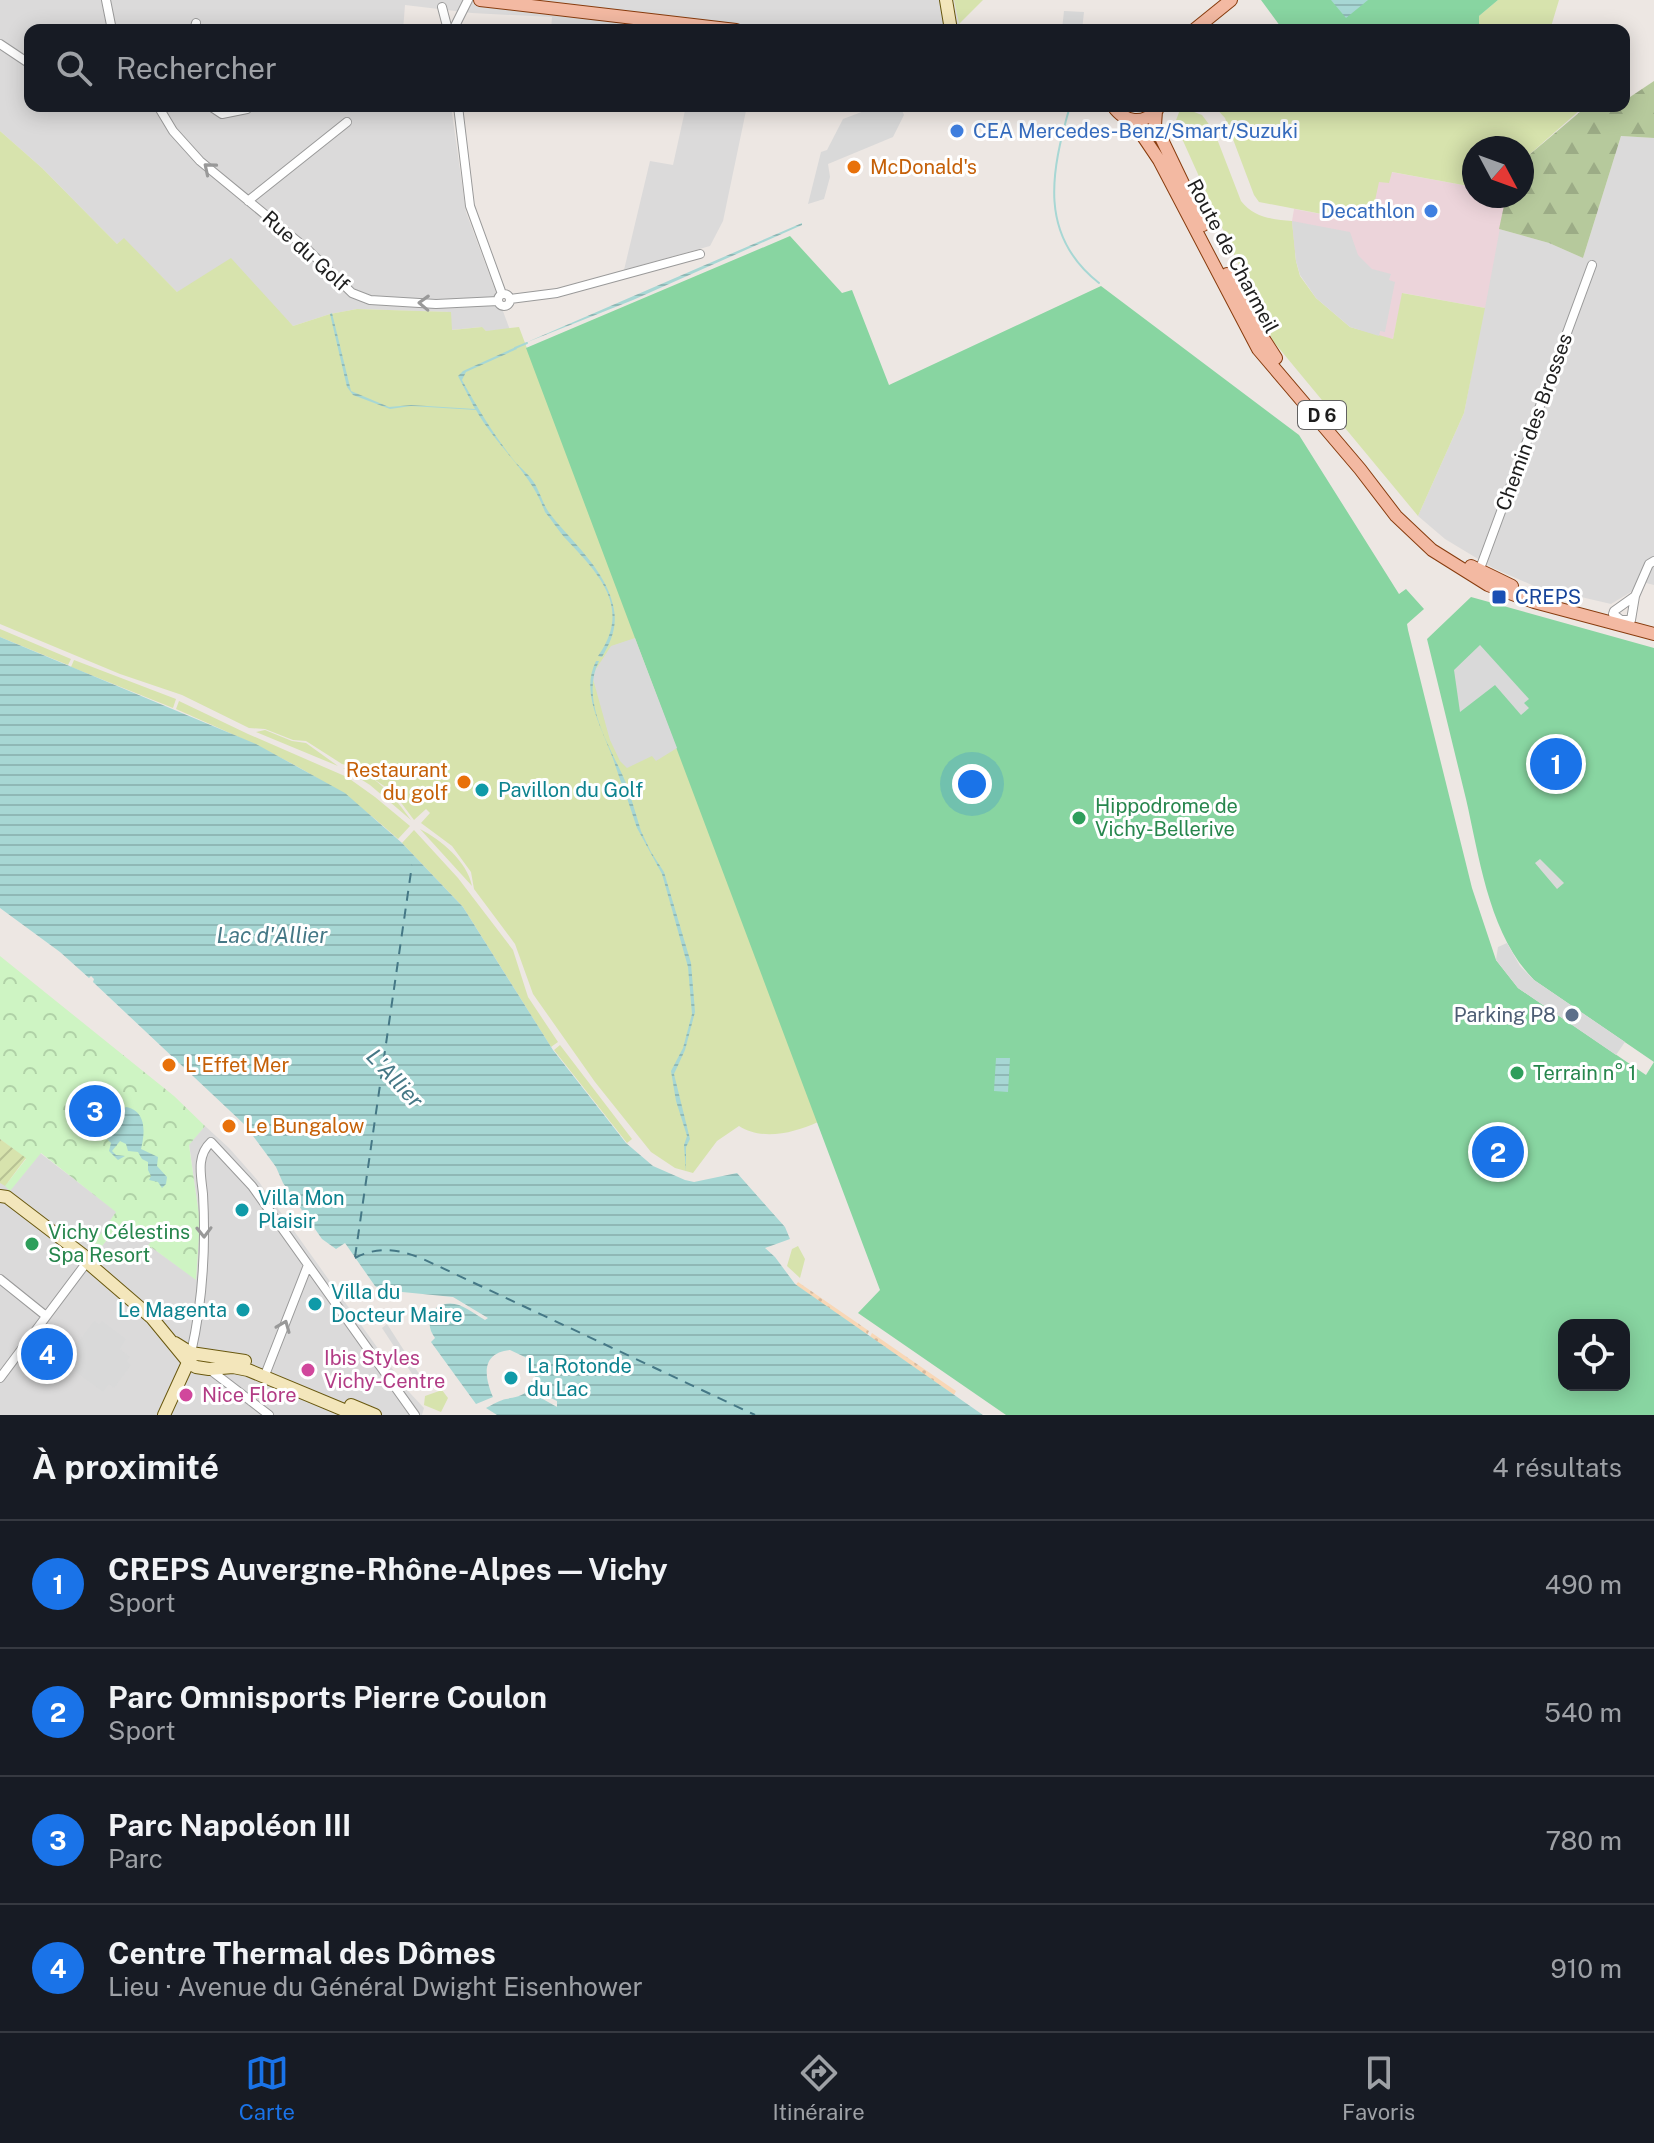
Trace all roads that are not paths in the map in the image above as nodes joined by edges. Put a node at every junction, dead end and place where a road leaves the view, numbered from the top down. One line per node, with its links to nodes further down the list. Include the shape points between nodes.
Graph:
1 (106, 0): 8 (street)
2 (468, 0): 10 (street)
3 (480, 0): 11 (main road)
4 (946, 0): 12 (main road)
5 (1231, 0): 13 (main road)
6 (1240, 0): 14 (main road)
7 (442, 7): 9 (street)
8 (108, 24)
9 (449, 24)
10 (454, 24)
11 (685, 24)
12 (950, 24)
13 (1201, 24)
14 (1210, 24)
15 (0, 44): 16 (street)
16 (24, 60)
17 (164, 112): 24 (street, Rue du Golf, one-way to 17, via 186,147)
18 (459, 112): 27 (street, via 470,206)
19 (1120, 112): 22 (main road)
20 (1154, 112): 22 (main road)
21 (1157, 112): 29 (main road, Route de Charmeil / D 6, via 1155,125 1161,138 1265,344 1402,511)
22 (1132, 120): 29 (main road, Route de Charmeil / D 6, via 1159,160 1258,349 1396,516 1432,550)
23 (347, 122): 24 (street)
24 (248, 201): 27 (street, Rue du Golf, one-way to 24, via 436,304 362,298)
25 (700, 254): 27 (street, Rue du Golf, via 557,293)
26 (1592, 265): 29 (street, Chemin des Brosses)
27 (503, 298)
28 (1654, 561): 30 (street)
29 (1478, 575): 31 (main road, Route de Charmeil / D 6); 31 (main road, Route de Charmeil / D 6, via 1534,602)
30 (1635, 596): 31 (street); 31 (street, via 1614,611)
31 (1624, 621): 32 (main road, Route de Charmeil / D 6); 33 (main road, Route de Charmeil / D 6)
32 (1654, 625)
33 (1654, 634)
34 (0, 1196): 35 (main road)
35 (87, 1262): 38 (street); 40 (main road)
36 (308, 1265): 39 (street, one-way to 39, via 252,1186 211,1142 200,1163 205,1235); 43 (street, one-way to 36); 45 (street)
37 (0, 1279): 38 (street)
38 (46, 1316): 44 (street)
39 (195, 1334): 40 (street, via 188,1342); 41 (street)
40 (174, 1342): 41 (main road)
41 (186, 1361): 42 (main road); 43 (main road, via 234,1359); 46 (main road)
42 (209, 1369): 43 (main road); 47 (street)
43 (266, 1372): 48 (main road); 49 (main road)
44 (0, 1378)
45 (415, 1414)
46 (164, 1415)
47 (269, 1415)
48 (356, 1415)
49 (375, 1415): 50 (main road)
50 (384, 1415)

